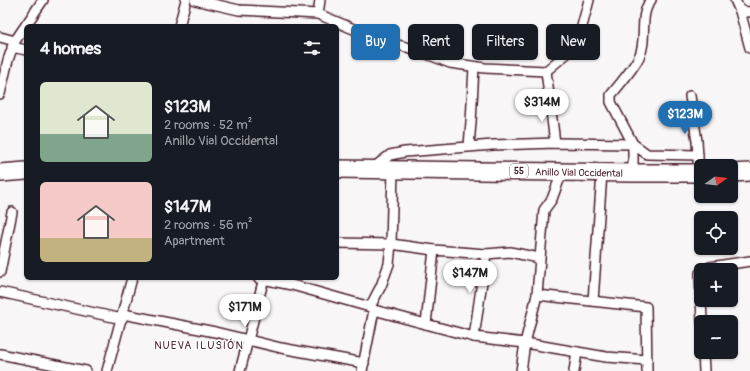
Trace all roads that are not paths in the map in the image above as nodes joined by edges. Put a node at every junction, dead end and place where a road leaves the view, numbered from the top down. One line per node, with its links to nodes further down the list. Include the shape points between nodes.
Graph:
1 (43, 0): 11 (street)
2 (186, 0): 12 (street)
3 (195, 0): 10 (street, via 239,10)
4 (320, 0): 10 (street)
5 (589, 0): 19 (street, via 577,45)
6 (651, 0): 23 (street, via 645,14 640,57 611,95 611,102)
7 (734, 0): 8 (street)
8 (740, 11): 9 (street); 16 (street)
9 (750, 12)
10 (318, 14): 18 (street, via 382,41 414,49 450,63)
11 (27, 24)
12 (180, 24)
13 (24, 29): 15 (street)
14 (0, 38): 15 (street)
15 (14, 44): 17 (street); 20 (street)
16 (750, 48)
17 (24, 49)
18 (474, 67): 19 (street); 24 (street)
19 (546, 71): 22 (street)
20 (0, 94)
21 (690, 96): 25 (street)
22 (555, 143): 23 (street); 24 (street)
23 (633, 144): 25 (street, via 647,154); 37 (street)
24 (469, 146): 28 (street, via 390,155)
25 (698, 155): 26 (street)
26 (698, 159)
27 (339, 169): 28 (highway, Anillo Vial Occidental / 55)
28 (372, 169): 29 (highway, Anillo Vial Occidental / 55)
29 (393, 170): 31 (highway, Anillo Vial Occidental / 55); 40 (street)
30 (24, 171): 34 (highway)
31 (562, 172): 35 (highway, Anillo Vial Occidental / 55); 43 (street, via 552,199 544,210)
32 (738, 172): 33 (highway)
33 (750, 172)
34 (0, 173)
35 (602, 173): 37 (highway, Anillo Vial Occidental / 55); 52 (street)
36 (694, 173): 37 (highway, Anillo Vial Occidental / 55)
37 (634, 174)
38 (12, 212): 46 (street)
39 (339, 243): 40 (street)
40 (391, 244): 41 (street); 53 (street, via 389,264)
41 (434, 250): 42 (street); 55 (street)
42 (486, 254): 43 (street, via 510,252); 56 (street)
43 (539, 258): 51 (street)
44 (750, 261): 45 (street)
45 (737, 263)
46 (0, 272)
47 (131, 280): 54 (street)
48 (262, 280): 57 (street)
49 (269, 280): 53 (street)
50 (0, 292): 54 (street)
51 (537, 295): 52 (street); 58 (street)
52 (593, 301): 62 (street, via 646,307)
53 (372, 308): 55 (street); 63 (street)
54 (122, 317): 57 (street); 65 (street)
55 (426, 324): 56 (street)
56 (474, 337): 58 (street)
57 (248, 339): 63 (street); 66 (street)
58 (525, 343): 59 (street); 67 (street)
59 (577, 352): 62 (street); 68 (street)
60 (0, 354): 64 (street)
61 (703, 359): 70 (street)
62 (647, 360): 69 (street)
63 (363, 367)
64 (86, 371)
65 (107, 371)
66 (240, 371)
67 (521, 371)
68 (574, 371)
69 (647, 371)
70 (704, 371)

